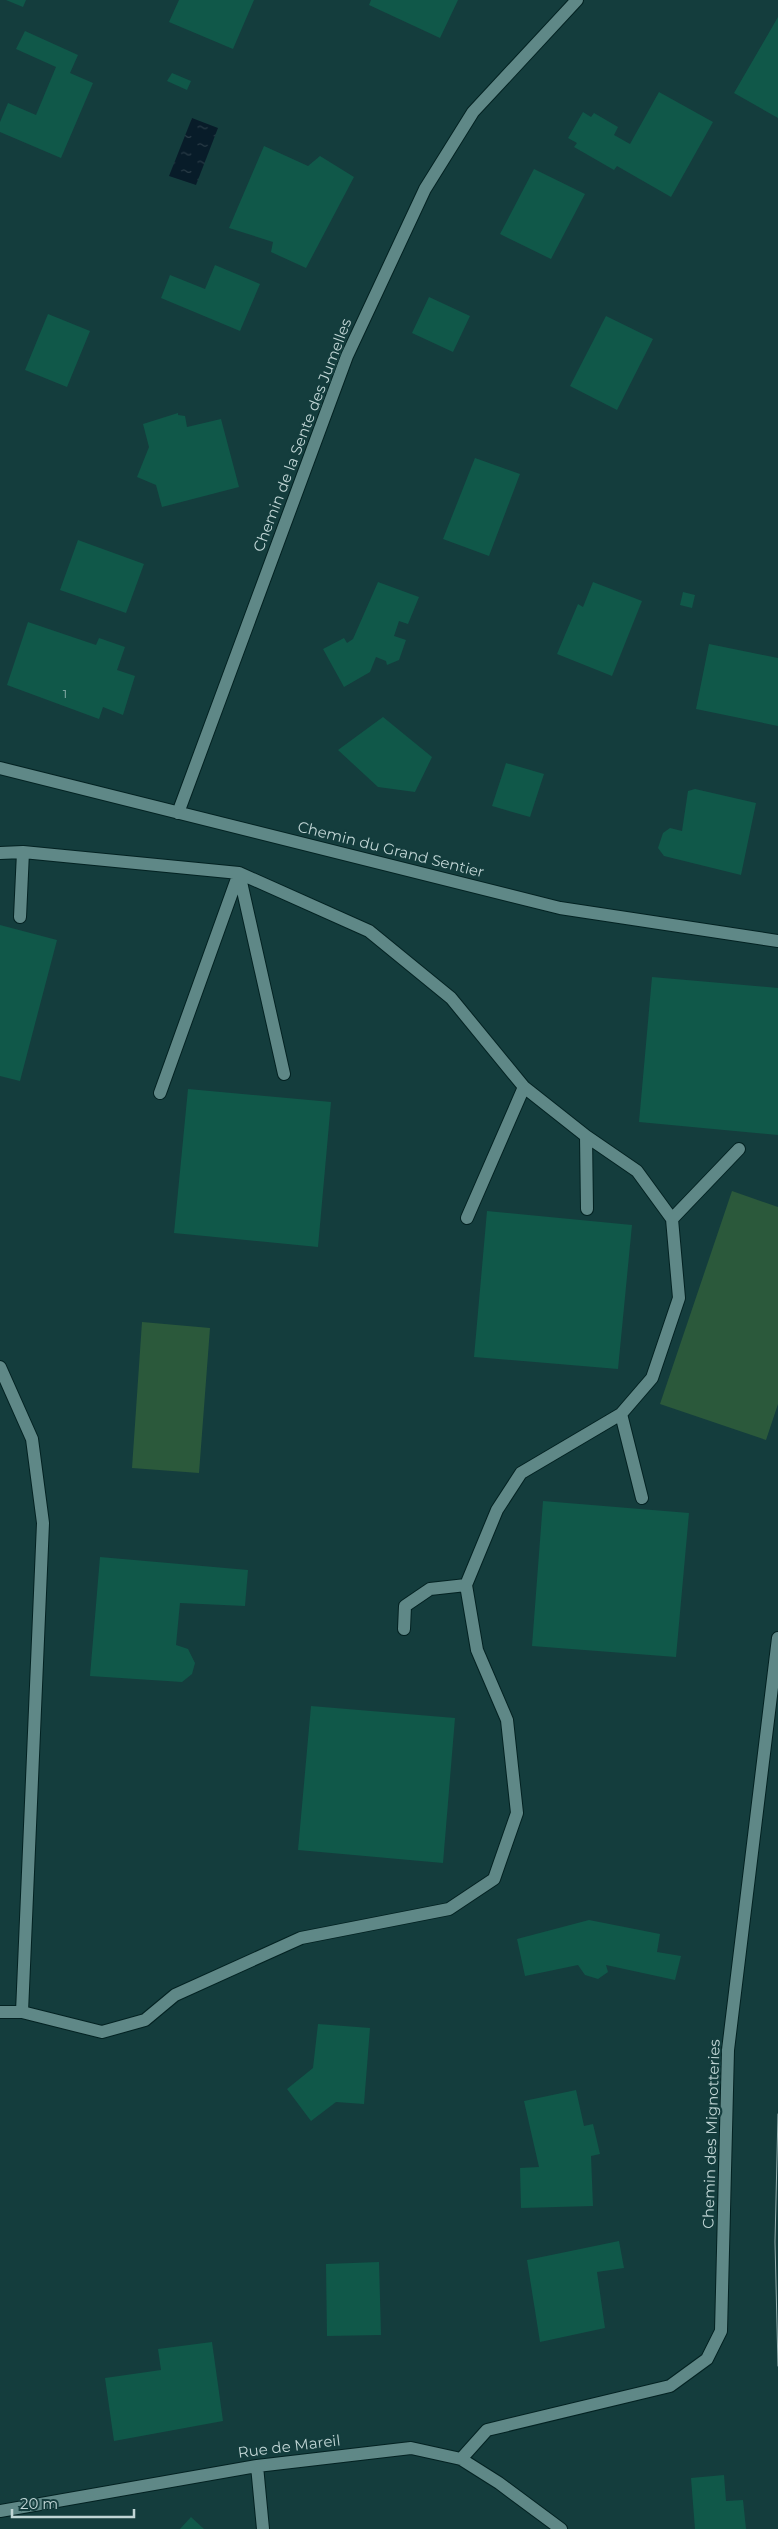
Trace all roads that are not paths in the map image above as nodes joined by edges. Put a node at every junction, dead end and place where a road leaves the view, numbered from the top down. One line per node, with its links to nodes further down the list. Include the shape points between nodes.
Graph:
1 (577, 0): 3 (street, Chemin de la Sente des Jumelles, via 473,112 425,189 346,356)
2 (0, 768): 3 (street, Chemin du Grand Sentier)
3 (178, 813): 8 (street, Chemin du Grand Sentier, via 560,908)
4 (23, 852): 5 (street); 6 (street); 7 (street)
5 (0, 854)
6 (239, 873): 9 (street); 10 (street, via 369,931 451,998); 11 (street)
7 (20, 917)
8 (778, 941)
9 (284, 1074)
10 (524, 1087): 12 (street); 15 (street)
11 (160, 1093)
12 (586, 1136): 14 (street); 16 (street, via 637,1171)
13 (739, 1149): 16 (street)
14 (587, 1210)
15 (467, 1218)
16 (672, 1219): 18 (street, via 679,1298 652,1378)
17 (0, 1367): 24 (street, via 32,1440 43,1523)
18 (621, 1414): 19 (street); 20 (street, via 521,1473 498,1510)
19 (642, 1498)
20 (466, 1585): 21 (street, via 430,1589 405,1606); 24 (street, via 477,1650 507,1720 518,1812 494,1879 450,1908 302,1938 176,1995 145,2020 102,2032)
21 (404, 1629)
22 (778, 1638): 25 (street, Chemin des Mignotteries, via 728,2050 721,2331 707,2359 670,2386 487,2430)
23 (0, 2012): 24 (street)
24 (22, 2012)
25 (461, 2459): 26 (street, Rue de Mareil, via 411,2448); 29 (street, Rue de Mareil)
26 (257, 2466): 27 (street, Rue de Mareil); 28 (street)
27 (0, 2511)
28 (263, 2529)
29 (561, 2529)

